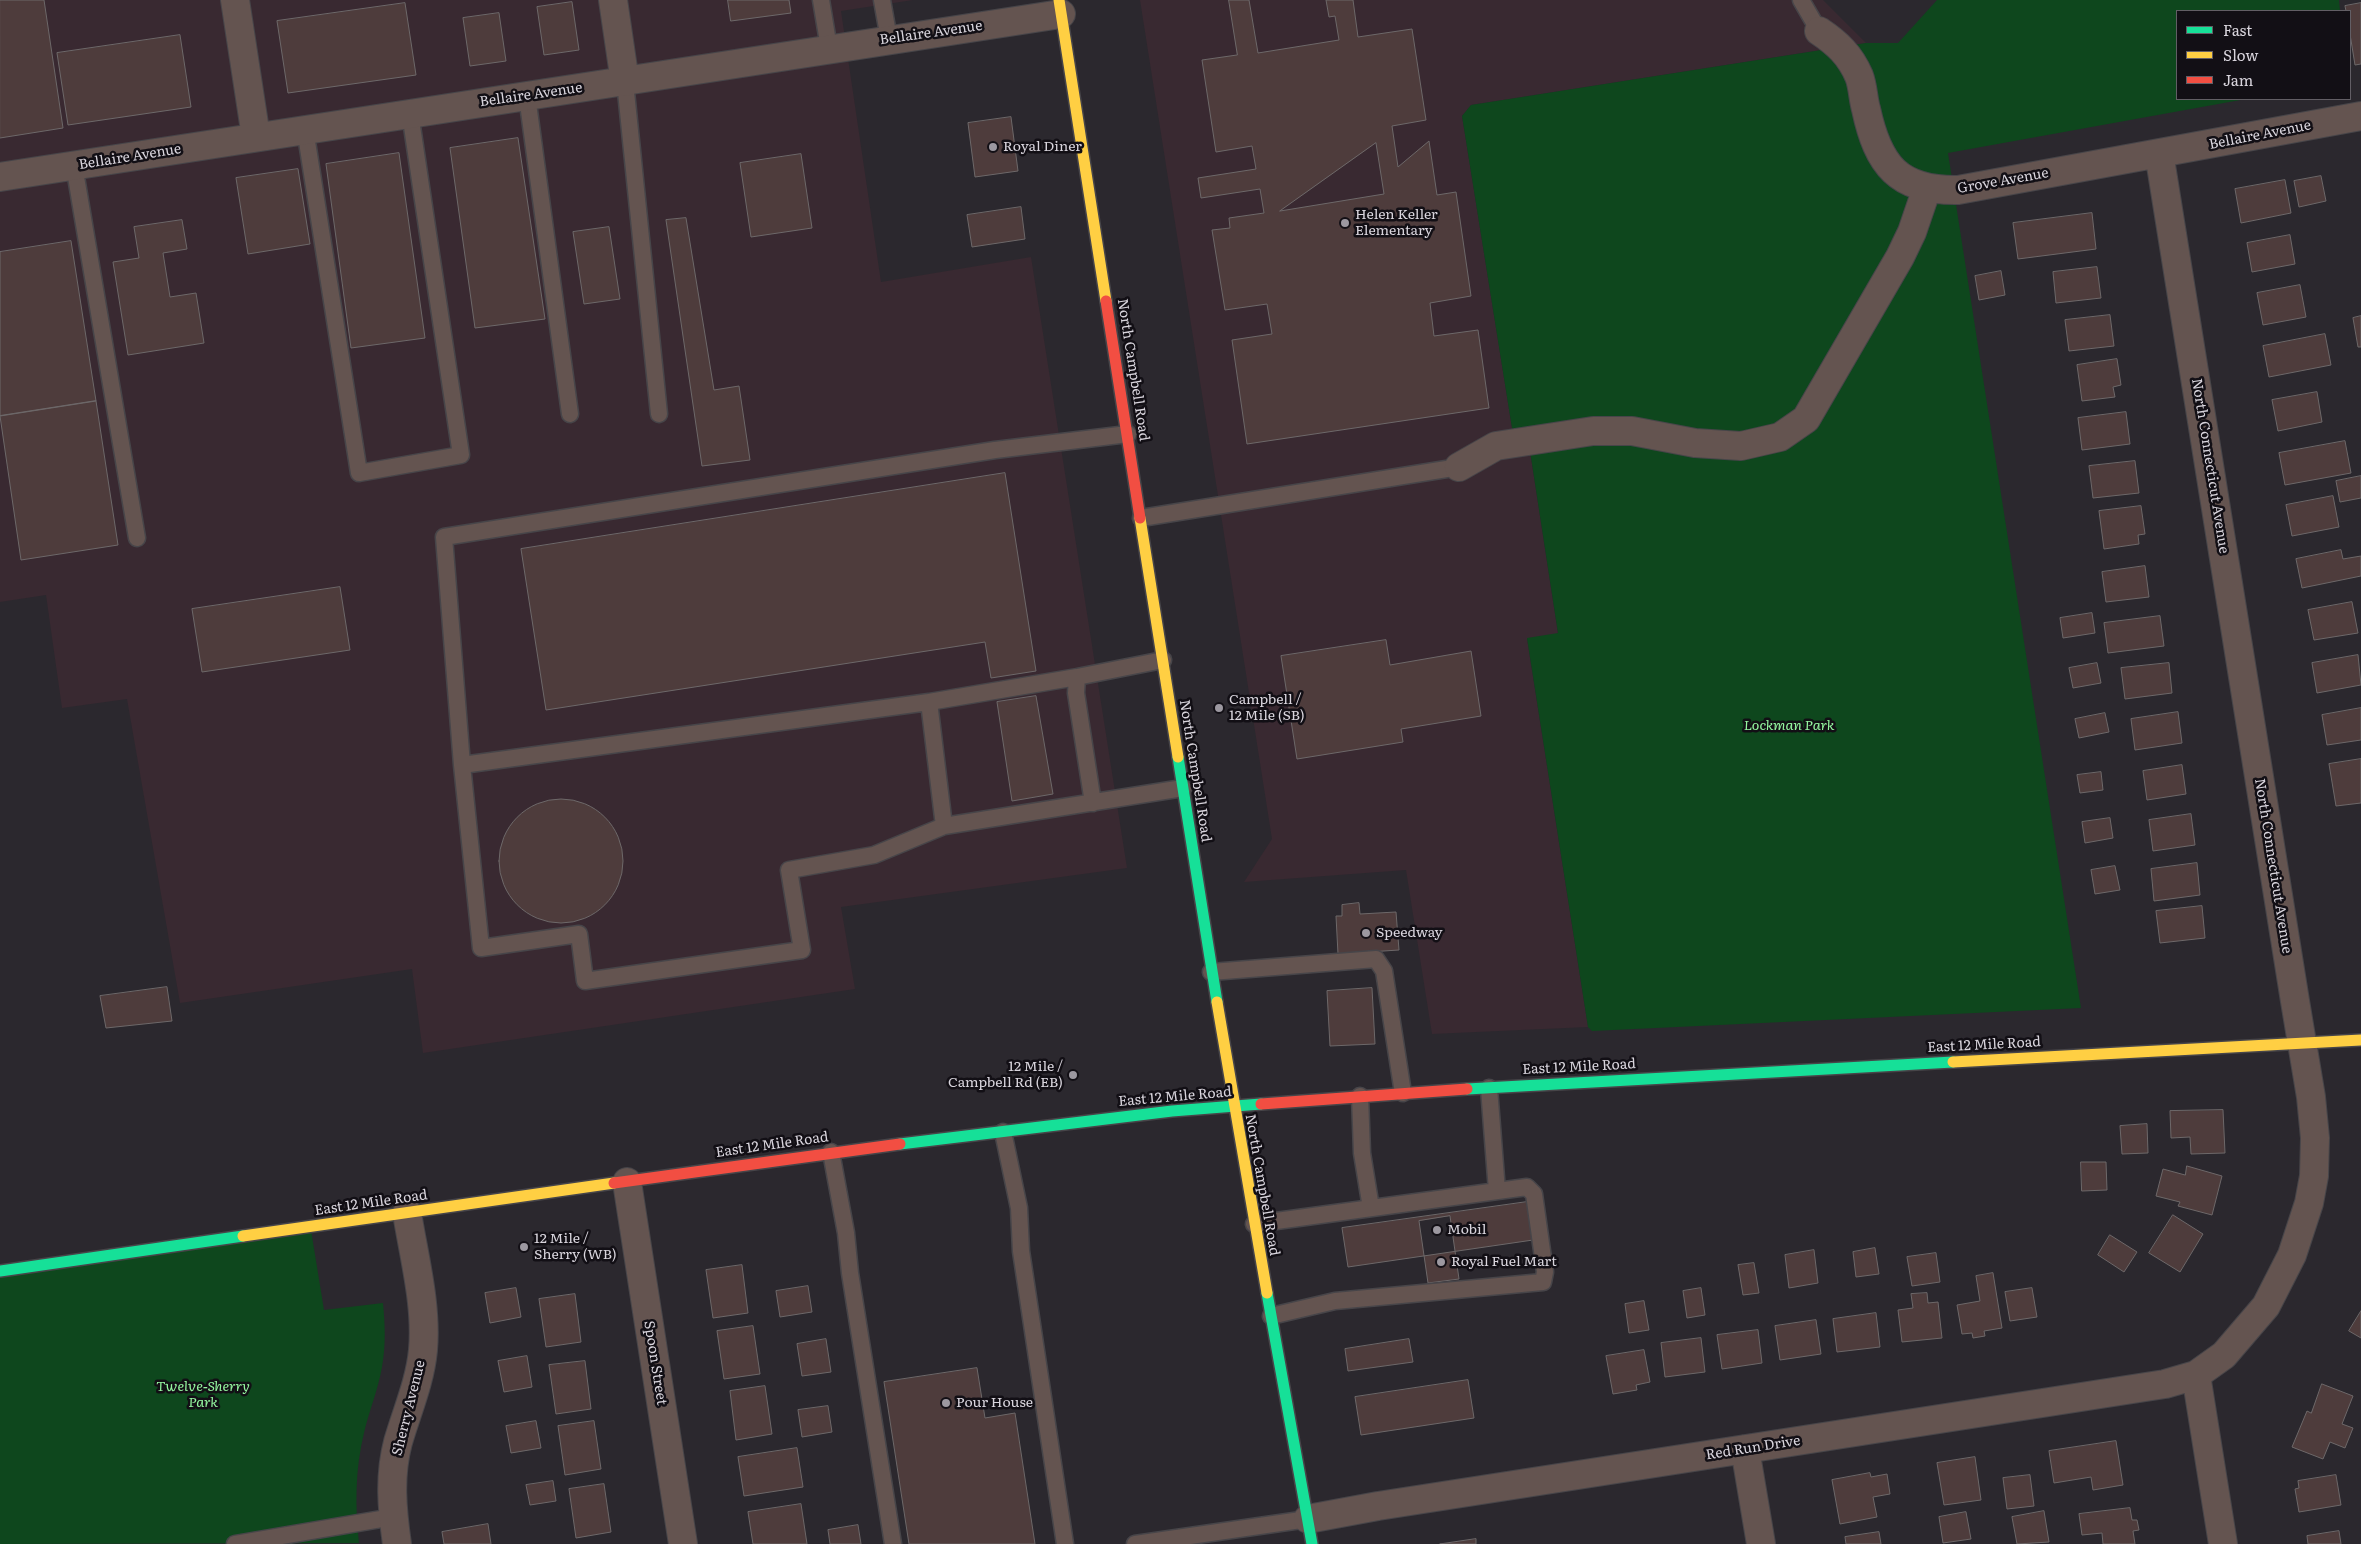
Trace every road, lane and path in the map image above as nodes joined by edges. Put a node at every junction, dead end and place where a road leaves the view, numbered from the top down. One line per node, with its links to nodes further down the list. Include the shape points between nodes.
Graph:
1 (236, 0): 15 (street)
2 (613, 0): 10 (street)
3 (821, 0): 9 (lane)
4 (882, 0): 8 (lane)
5 (1801, 0): 7 (lane)
6 (1060, 7): 8 (street, Bellaire Avenue); 22 (main road, North Campbell Road)
7 (1818, 31): 19 (street, Grove Avenue, via 1847,55 1860,77 1873,140 1884,161 1903,177)
8 (889, 39): 9 (street, Bellaire Avenue)
9 (829, 48): 10 (street, Bellaire Avenue)
10 (625, 82): 11 (street, Bellaire Avenue); 21 (lane)
11 (528, 96): 12 (street, Bellaire Avenue); 20 (lane)
12 (410, 113): 14 (street, Bellaire Avenue); 14 (lane, via 461,456 359,473)
13 (2361, 116): 16 (street, Bellaire Avenue)
14 (305, 129): 15 (street, Bellaire Avenue)
15 (256, 137): 17 (street, Bellaire Avenue)
16 (2159, 153): 19 (street, Grove Avenue, via 1958,190); 35 (street, North Connecticut Avenue)
17 (74, 166): 18 (street, Bellaire Avenue); 25 (lane)
18 (0, 177)
19 (1927, 188): 23 (street, via 1900,257 1806,419 1780,437 1741,446 1695,443 1632,431 1593,431 1496,446)
20 (570, 414)
21 (659, 414)
22 (1128, 434): 24 (main road, North Campbell Road); 29 (lane, via 995,450 444,538)
23 (1458, 467): 24 (lane)
24 (1141, 518): 26 (main road, North Campbell Road)
25 (137, 538)
26 (1163, 660): 27 (lane); 30 (main road, North Campbell Road)
27 (1077, 677): 28 (lane); 31 (lane, via 1076,693)
28 (929, 702): 29 (lane); 32 (lane)
29 (462, 765): 32 (lane, via 481,948 579,934 585,981 802,950 789,870 874,855)
30 (1183, 788): 31 (lane); 33 (main road, North Campbell Road)
31 (1093, 803): 32 (lane)
32 (944, 826)
33 (1211, 972): 37 (lane, via 1376,959 1384,971); 39 (main road, North Campbell Road)
34 (2361, 1040): 35 (main road, East 12 Mile Road)
35 (2303, 1042): 36 (main road, East 12 Mile Road); 49 (street, North Connecticut Avenue, via 2315,1138 2314,1176 2302,1227 2280,1282 2266,1306 2224,1355)
36 (1489, 1088): 37 (main road, East 12 Mile Road); 43 (lane)
37 (1404, 1093): 38 (main road, East 12 Mile Road)
38 (1360, 1096): 39 (main road, East 12 Mile Road); 44 (lane, via 1362,1153)
39 (1233, 1106): 40 (main road, East 12 Mile Road); 46 (main road, North Campbell Road)
40 (1002, 1132): 41 (main road, East 12 Mile Road); 57 (lane, via 1019,1208 1020,1251)
41 (831, 1152): 42 (main road, East 12 Mile Road); 56 (lane)
42 (628, 1182): 45 (main road, East 12 Mile Road); 55 (street, Spoon Street)
43 (1497, 1191): 44 (lane); 48 (lane, via 1528,1188 1534,1194 1545,1272 1543,1282 1335,1301)
44 (1371, 1208): 46 (lane)
45 (407, 1213): 47 (main road, East 12 Mile Road); 51 (street, Sherry Avenue, via 422,1307 423,1349 416,1390 398,1442 391,1486)
46 (1254, 1224): 48 (main road, North Campbell Road)
47 (0, 1271)
48 (1271, 1316): 52 (main road, North Campbell Road)
49 (2196, 1375): 50 (street, Red Run Drive, via 2165,1384); 60 (street)
50 (1745, 1449): 52 (street, Red Run Drive); 59 (street)
51 (393, 1517): 53 (lane); 54 (street, Sherry Avenue)
52 (1310, 1531): 58 (lane)
53 (235, 1544)
54 (397, 1544)
55 (683, 1544)
56 (893, 1544)
57 (1065, 1544)
58 (1135, 1544)
59 (1761, 1544)
60 (2223, 1544)

